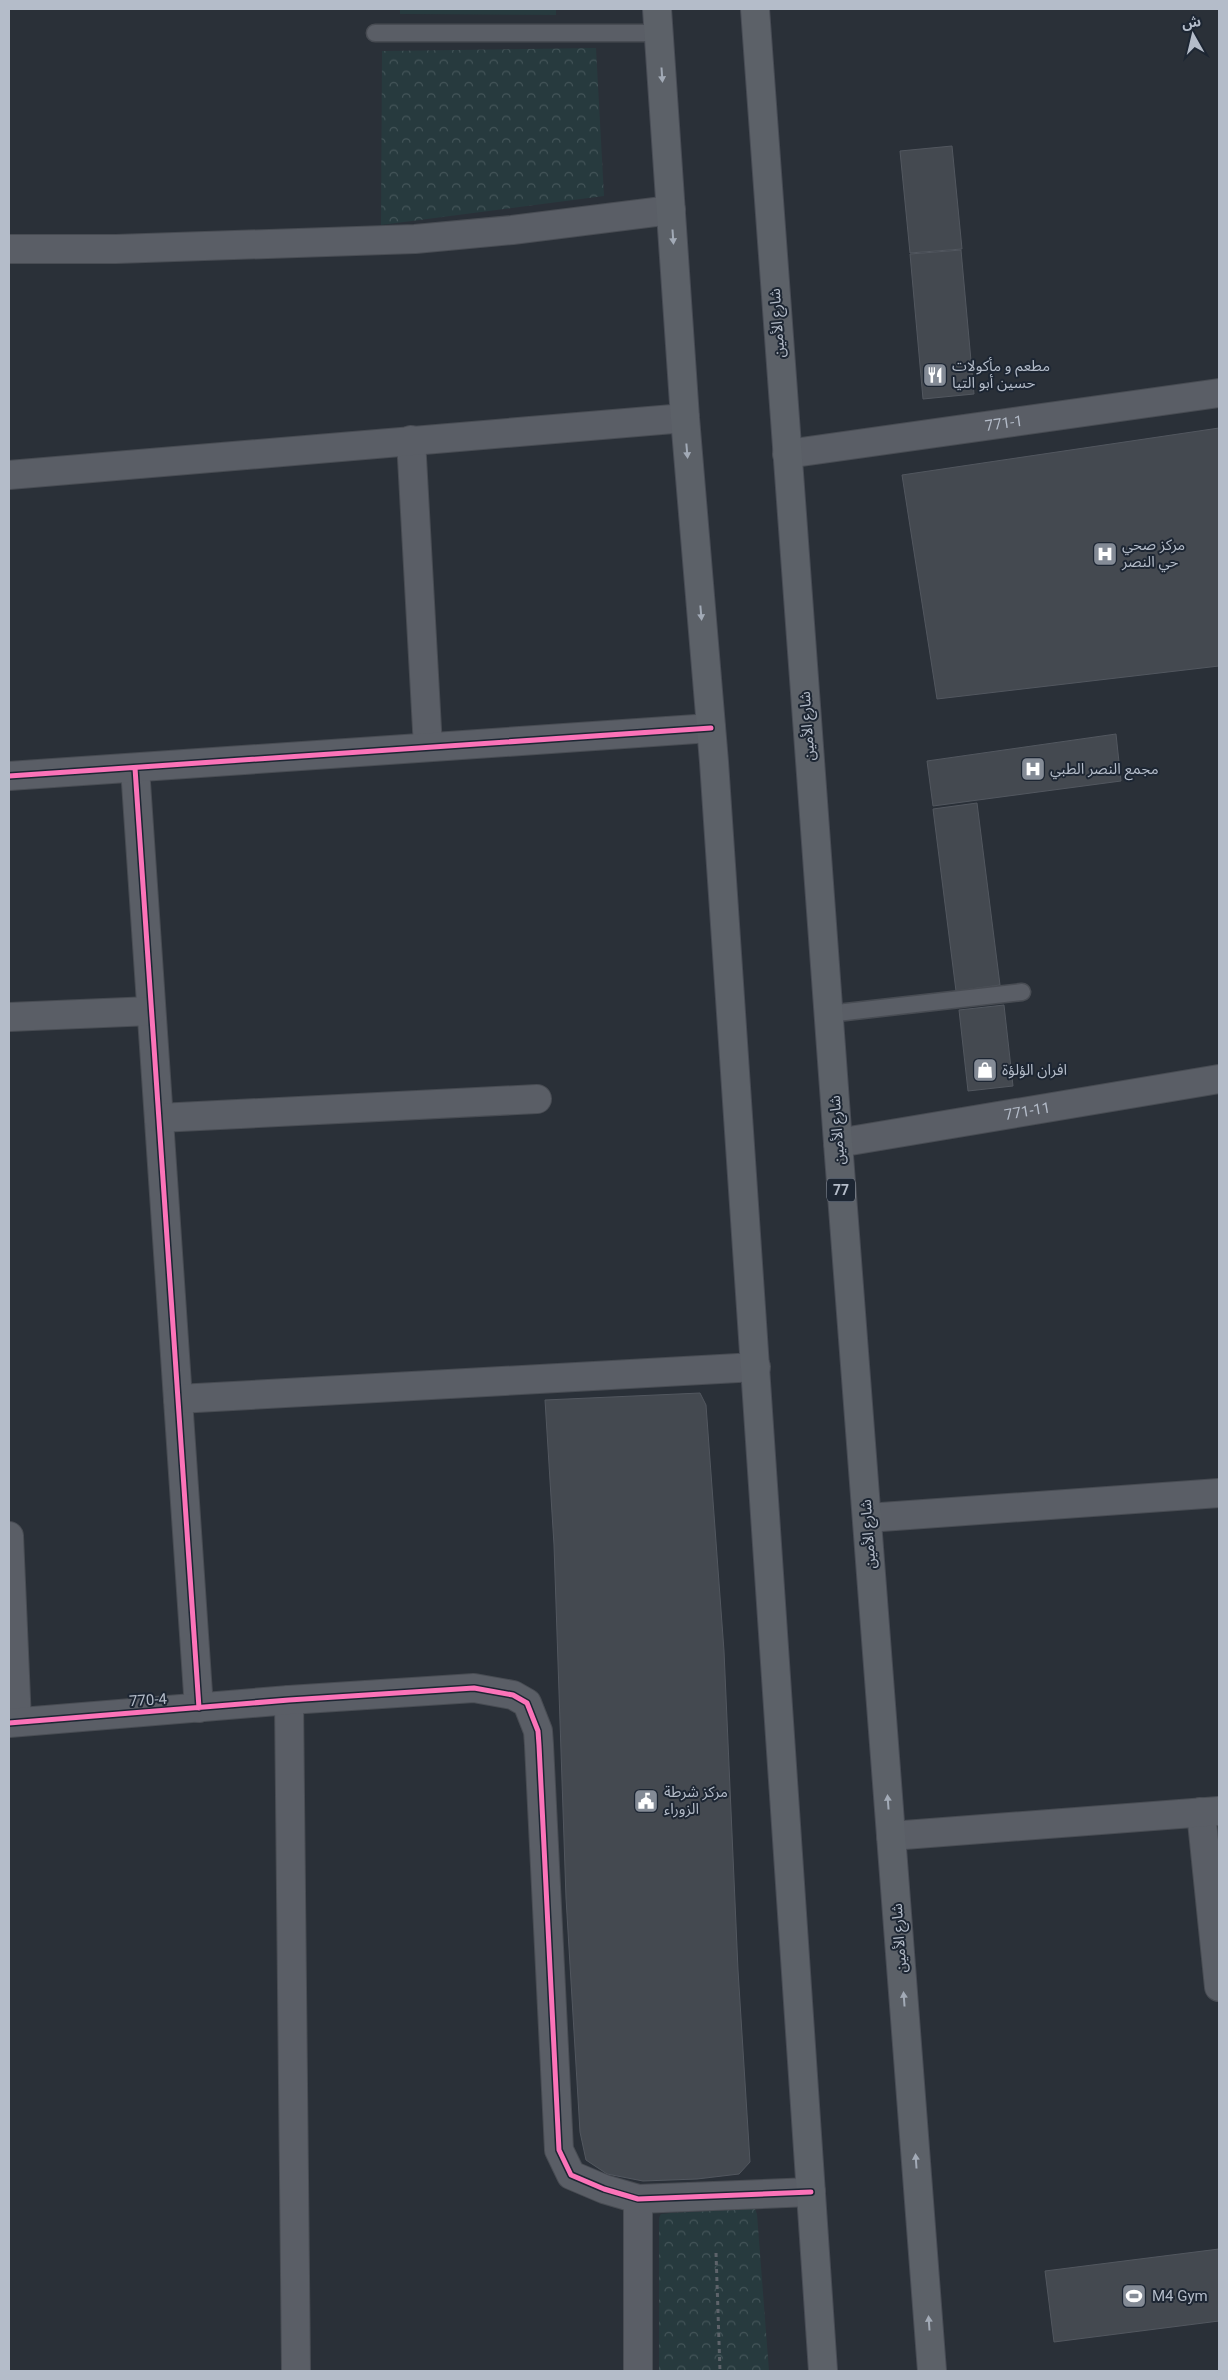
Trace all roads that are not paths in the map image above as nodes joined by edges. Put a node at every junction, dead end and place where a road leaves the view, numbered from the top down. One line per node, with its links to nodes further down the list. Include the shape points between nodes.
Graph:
1 (755, 9): 9 (main road, شارع الأمين / 77)
2 (658, 21): 3 (lane); 4 (main road, one-way to 4)
3 (375, 33)
4 (671, 210): 5 (street, via 414,239 116,249); 7 (main road, one-way to 7)
5 (9, 249)
6 (1219, 393): 9 (street, 771-1)
7 (684, 418): 8 (street); 11 (main road, one-way to 11)
8 (412, 440): 10 (street); 12 (street)
9 (787, 454): 17 (main road, شارع الأمين / 77)
10 (9, 475)
11 (711, 728): 12 (street); 23 (main road)
12 (428, 747): 13 (street)
13 (135, 768): 14 (street); 16 (street)
14 (9, 776)
15 (1022, 992): 17 (lane)
16 (151, 1011): 18 (street); 21 (street)
17 (828, 1014): 22 (main road, شارع الأمين / 77)
18 (9, 1017)
19 (1219, 1079): 22 (street, 771-11)
20 (536, 1099): 21 (street)
21 (159, 1118): 24 (street)
22 (838, 1143): 26 (main road, شارع الأمين / 77)
23 (756, 1368): 24 (street); 34 (main road)
24 (178, 1399): 29 (street)
25 (1219, 1493): 26 (street)
26 (867, 1518): 32 (main road, شارع الأمين / 77, one-way to 26)
27 (9, 1536): 30 (street)
28 (289, 1700): 29 (street, 770-4); 35 (street, 770-4, via 474,1688 513,1695 527,1703 540,1746 559,2150 571,2175); 36 (street)
29 (199, 1708): 30 (street, 770-4)
30 (13, 1723)
31 (1210, 1811): 32 (street); 33 (street)
32 (891, 1836): 39 (main road, شارع الأمين / 77, one-way to 32)
33 (1219, 1988)
34 (811, 2192): 35 (street, 770-4); 38 (main road)
35 (638, 2199): 37 (street)
36 (296, 2371)
37 (638, 2371)
38 (823, 2371)
39 (932, 2371)

